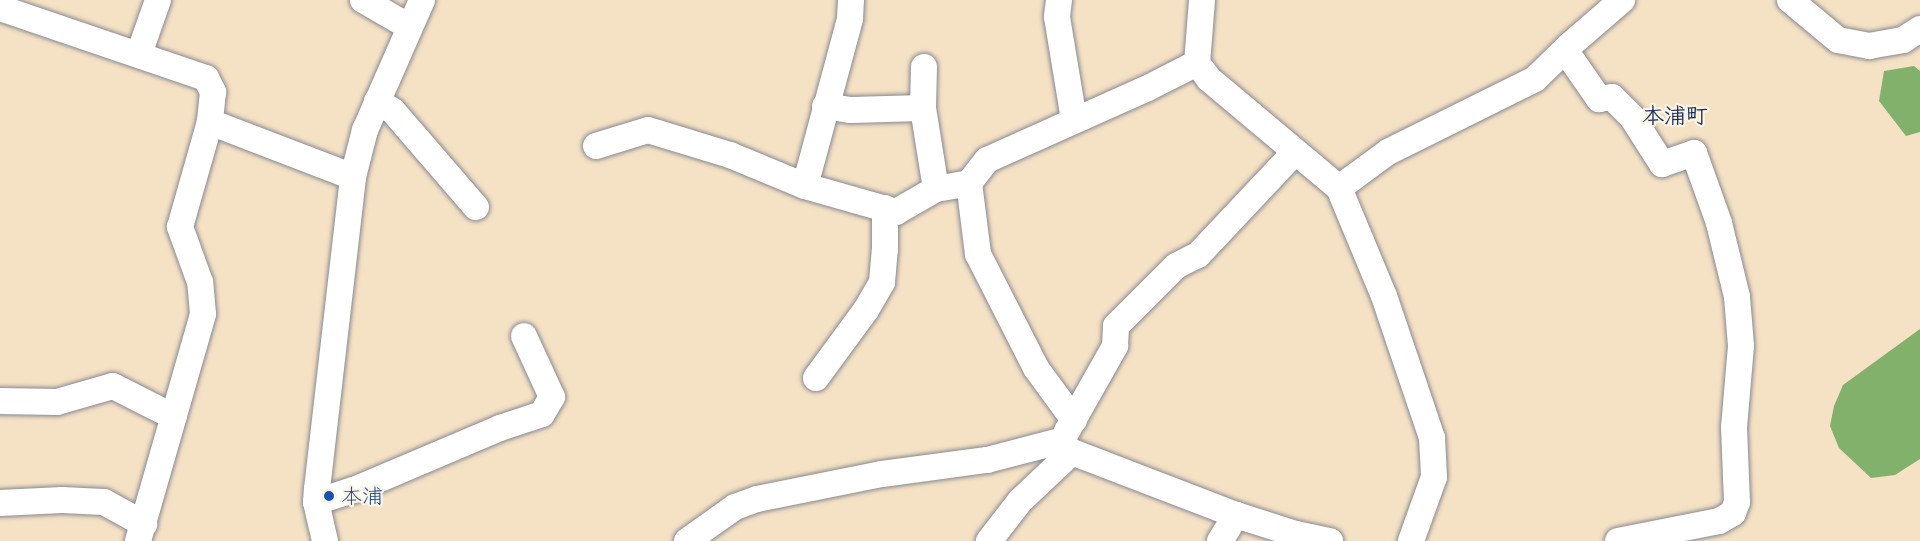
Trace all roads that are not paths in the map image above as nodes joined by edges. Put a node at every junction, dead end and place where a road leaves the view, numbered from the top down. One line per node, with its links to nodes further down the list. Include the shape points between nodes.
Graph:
1 (158, 0): 13 (street)
2 (363, 0): 10 (street)
3 (422, 0): 10 (street)
4 (851, 0): 17 (street, via 850,19)
5 (1059, 0): 19 (street, via 1057,17)
6 (1202, 0): 14 (street)
7 (1622, 0): 12 (street)
8 (1790, 0): 11 (street, via 1838,40 1869,46 1903,40)
9 (0, 8): 13 (street)
10 (410, 27): 16 (street)
11 (1920, 29)
12 (1565, 50): 26 (street, via 1535,79 1388,152); 46 (street, via 1599,99 1612,96 1632,117 1662,164 1694,153 1719,223 1737,297 1741,346 1734,427 1737,502 1733,513 1719,521)
13 (140, 54): 20 (street, via 206,78 213,92)
14 (1197, 63): 19 (street); 22 (street, via 1209,79)
15 (924, 67): 18 (street)
16 (377, 100): 23 (street); 28 (street, via 393,111)
17 (825, 106): 18 (street, via 851,110); 25 (street)
18 (923, 108): 27 (street)
19 (1074, 120): 24 (street, via 987,160)
20 (210, 122): 23 (street); 33 (street, via 180,227 200,282 203,314)
21 (596, 146): 25 (street, via 648,130 730,155)
22 (1295, 152): 26 (street); 34 (street, via 1197,255 1176,266 1116,326 1115,346)
23 (353, 177): 36 (street)
24 (969, 183): 27 (street); 34 (street, via 978,254 1036,368)
25 (805, 186): 29 (street)
26 (1339, 188): 45 (street, via 1384,296 1432,438 1434,477)
27 (936, 189): 29 (street, via 896,212)
28 (476, 207)
29 (885, 208): 31 (street, via 882,282)
30 (524, 336): 36 (street, via 552,397 542,414)
31 (816, 378)
32 (0, 401): 33 (street, via 57,402 113,386)
33 (174, 417): 39 (street)
34 (1074, 420): 35 (street)
35 (1066, 447): 38 (street); 41 (street, via 882,474 757,499 735,507); 42 (street)
36 (316, 502): 40 (street)
37 (0, 503): 39 (street, via 104,502)
38 (1236, 515): 43 (street); 44 (street)
39 (141, 532)
40 (326, 541)
41 (687, 541)
42 (989, 541)
43 (1220, 541)
44 (1330, 541)
45 (1412, 541)
46 (1618, 541)

